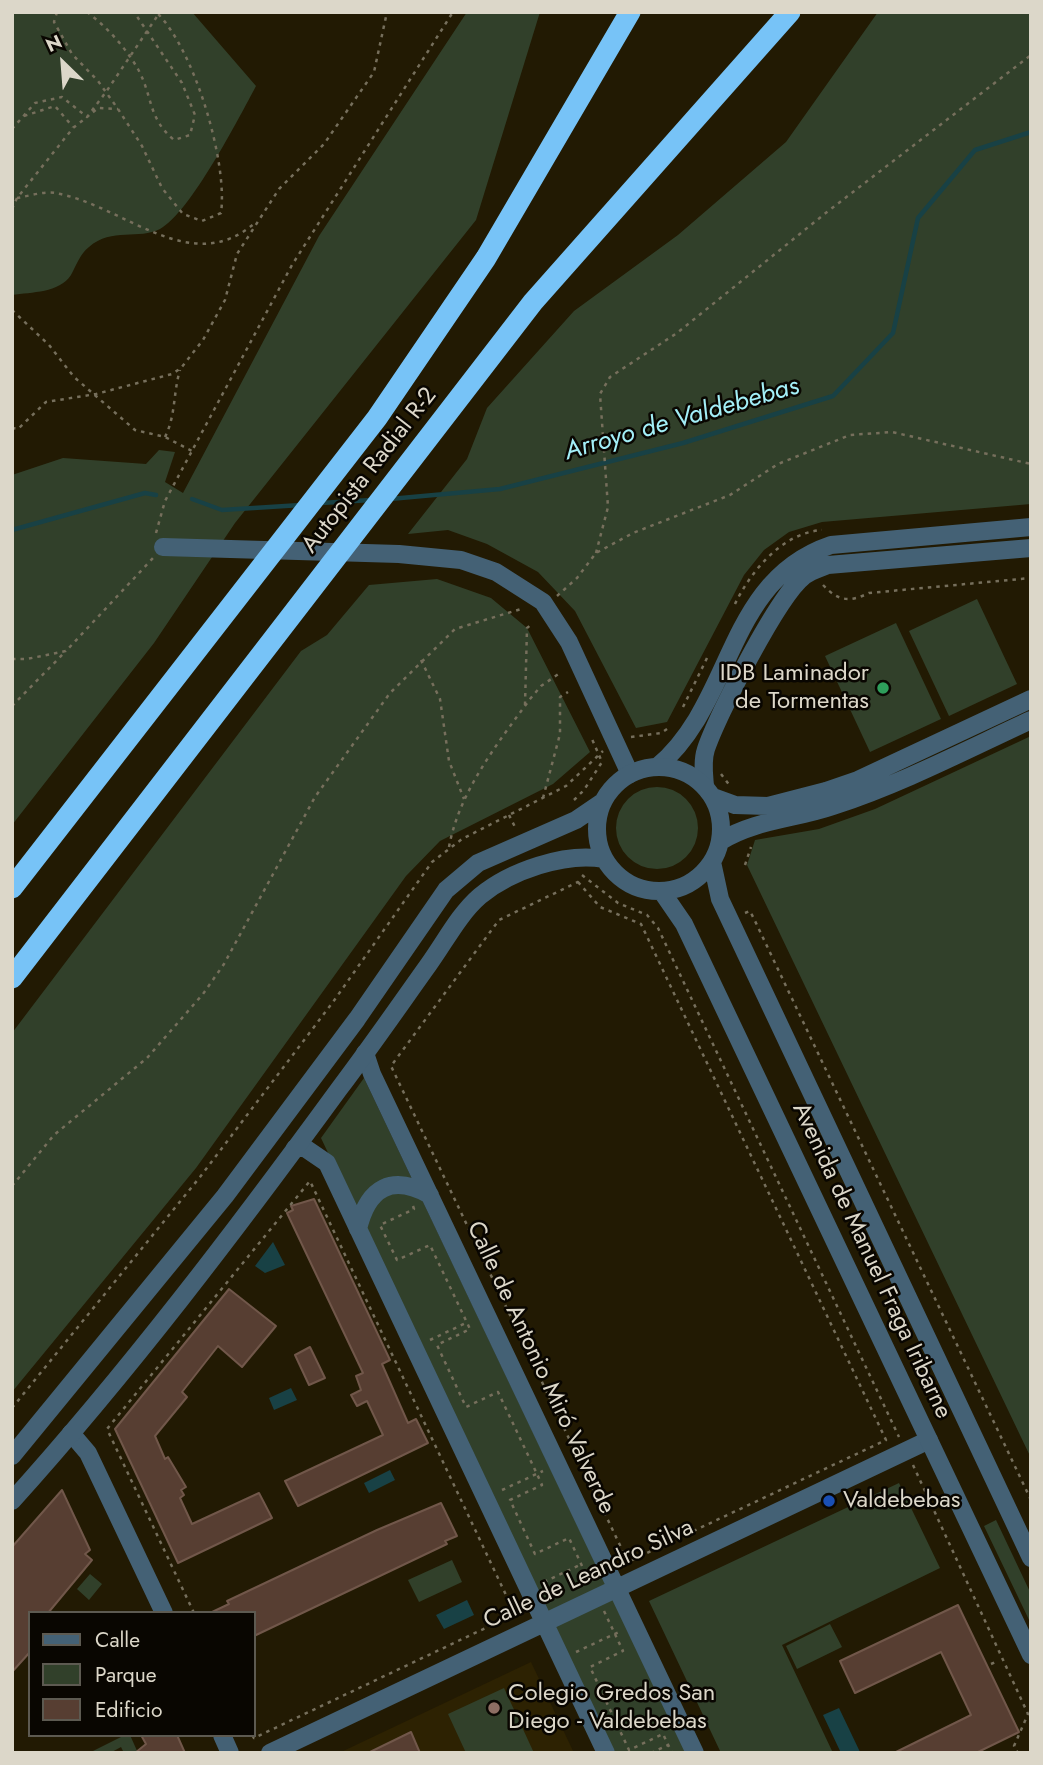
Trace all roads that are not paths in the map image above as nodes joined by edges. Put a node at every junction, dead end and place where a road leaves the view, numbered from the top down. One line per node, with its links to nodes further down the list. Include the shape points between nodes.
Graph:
1 (630, 12): 15 (highway, Autopista Radial R-2, via 486,258 377,418)
2 (790, 12): 17 (highway, Autopista Radial R-2, via 533,302)
3 (1031, 527): 8 (street, via 831,545 806,553 763,590 684,741)
4 (163, 547): 9 (street, via 399,554 461,560 496,572 543,601 569,642)
5 (1031, 548): 10 (street, via 828,565 804,577 785,598 755,648 713,733 704,759)
6 (1031, 699): 10 (street, via 826,791 751,807)
7 (1031, 720): 12 (street, via 864,795 751,826)
8 (657, 767): 9 (street); 10 (street, via 683,772)
9 (630, 774): 11 (street)
10 (709, 792): 12 (street, via 720,815)
11 (601, 803): 13 (street, via 596,827); 24 (street, via 576,820 478,863 446,890 225,1196)
12 (720, 841): 14 (street)
13 (604, 859): 16 (street, via 628,884); 18 (street, via 558,859 480,897)
14 (712, 862): 16 (street, via 681,888); 26 (street, Avenida de Manuel Fraga Iribarne, via 714,883 730,920)
15 (12, 888)
16 (662, 892): 23 (street, Avenida de Manuel Fraga Iribarne, via 692,940)
17 (12, 978)
18 (365, 1054): 19 (street); 20 (street, Calle de Antonio Miró Valverde)
19 (295, 1148): 21 (street, via 305,1148 327,1163); 22 (street)
20 (430, 1195): 21 (street, via 401,1182 375,1194 363,1210); 27 (street, Calle de Antonio Miró Valverde)
21 (358, 1229): 29 (street)
22 (71, 1433): 25 (street); 28 (street, via 88,1453)
23 (929, 1440): 27 (street, Calle de Leandro Silva); 30 (street, Avenida de Manuel Fraga Iribarne)
24 (12, 1456)
25 (12, 1501)
26 (1031, 1558)
27 (617, 1588): 29 (street, Calle de Leandro Silva); 35 (street, Calle de Antonio Miró Valverde)
28 (163, 1611)
29 (545, 1622): 33 (street, Calle de Leandro Silva); 34 (street)
30 (1031, 1655)
31 (223, 1737): 32 (street)
32 (230, 1753)
33 (270, 1753)
34 (606, 1753)
35 (695, 1753)

